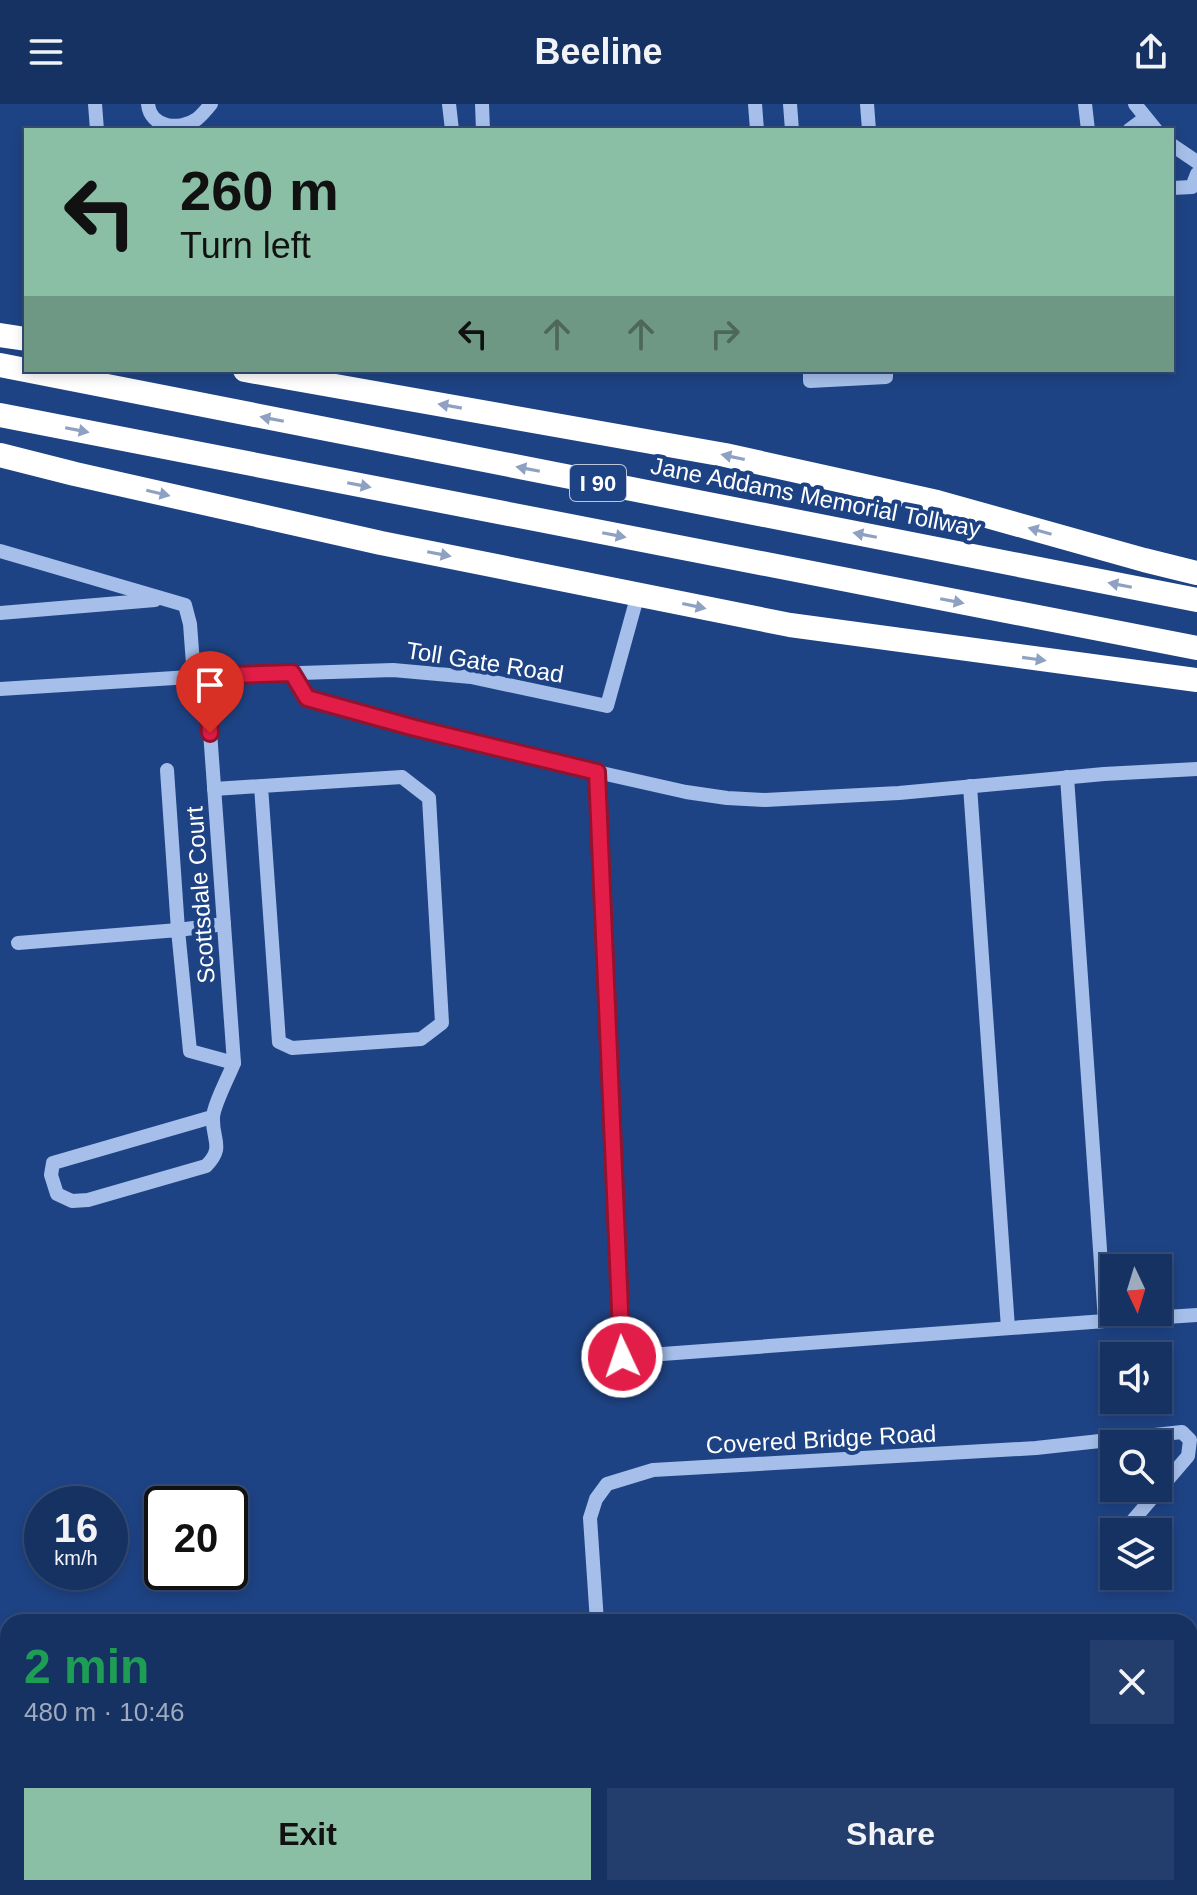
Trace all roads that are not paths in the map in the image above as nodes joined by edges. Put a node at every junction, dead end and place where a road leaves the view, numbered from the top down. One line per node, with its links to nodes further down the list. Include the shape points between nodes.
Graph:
1 (95, 104): 12 (street)
2 (148, 104): 3 (street, via 152,119 171,125 188,124)
3 (211, 104)
4 (449, 104): 13 (street)
5 (482, 104): 14 (street)
6 (755, 104): 15 (street)
7 (790, 104): 16 (street)
8 (867, 104): 17 (street)
9 (1085, 104): 18 (street)
10 (1135, 104): 11 (street)
11 (1145, 118): 19 (street); 20 (street)
12 (97, 128)
13 (452, 128)
14 (483, 128)
15 (757, 128)
16 (792, 128)
17 (869, 128)
18 (1088, 128)
19 (1132, 128)
20 (1154, 128)
21 (1174, 146): 22 (street)
22 (1197, 162)
23 (1197, 174): 24 (street, via 1192,187)
24 (1174, 188)
25 (0, 335): 26 (highway)
26 (24, 339)
27 (0, 365): 28 (highway, Jane Addams Memorial Tollway / I 90, one-way to 27)
28 (24, 370)
29 (36, 372): 39 (highway, Jane Addams Memorial Tollway / I 90, one-way to 29)
30 (256, 372): 36 (highway, one-way to 30, via 937,502 725,455)
31 (810, 372): 32 (street, via 810,381 886,377)
32 (886, 372)
33 (0, 415): 41 (highway, I 90, one-way to 41)
34 (0, 455): 37 (highway, one-way to 37, via 381,543)
35 (0, 551): 38 (street)
36 (1197, 573)
37 (638, 594): 42 (street, Toll Gate Road, via 607,706 471,677 393,670); 44 (highway, one-way to 44, via 790,625)
38 (165, 599): 40 (street); 43 (street, Scottsdale Court, via 185,605)
39 (1197, 600)
40 (0, 613)
41 (1197, 648)
42 (292, 673): 43 (street, Toll Gate Road); 48 (street, via 307,698)
43 (200, 676): 45 (street, Toll Gate Road); 52 (street, Scottsdale Court)
44 (1197, 680)
45 (0, 689)
46 (1197, 769): 49 (street)
47 (167, 770): 54 (street)
48 (597, 772): 51 (street, via 686,792 765,800); 62 (street, via 622,1357)
49 (1067, 777): 51 (street); 58 (street)
50 (261, 786): 50 (street, via 402,777 429,798 442,1023 421,1039 292,1048 279,1042); 52 (street)
51 (970, 786): 62 (street)
52 (214, 789): 53 (street, Scottsdale Court)
53 (224, 924): 54 (street); 56 (street, Scottsdale Court)
54 (178, 930): 55 (street); 56 (street, via 190,1051)
55 (18, 943)
56 (234, 1063): 57 (street)
57 (212, 1117): 57 (street, via 218,1146 206,1166 88,1200 72,1201 57,1194 53,1163)
58 (1100, 1254)
59 (1197, 1315): 60 (street)
60 (1172, 1317)
61 (1100, 1321): 62 (street)
62 (1008, 1328)
63 (1135, 1518): 64 (street, Covered Bridge Road, via 1188,1456 1190,1440 1182,1432 1036,1448 653,1470 607,1484 596,1499 590,1518)
64 (596, 1614)

